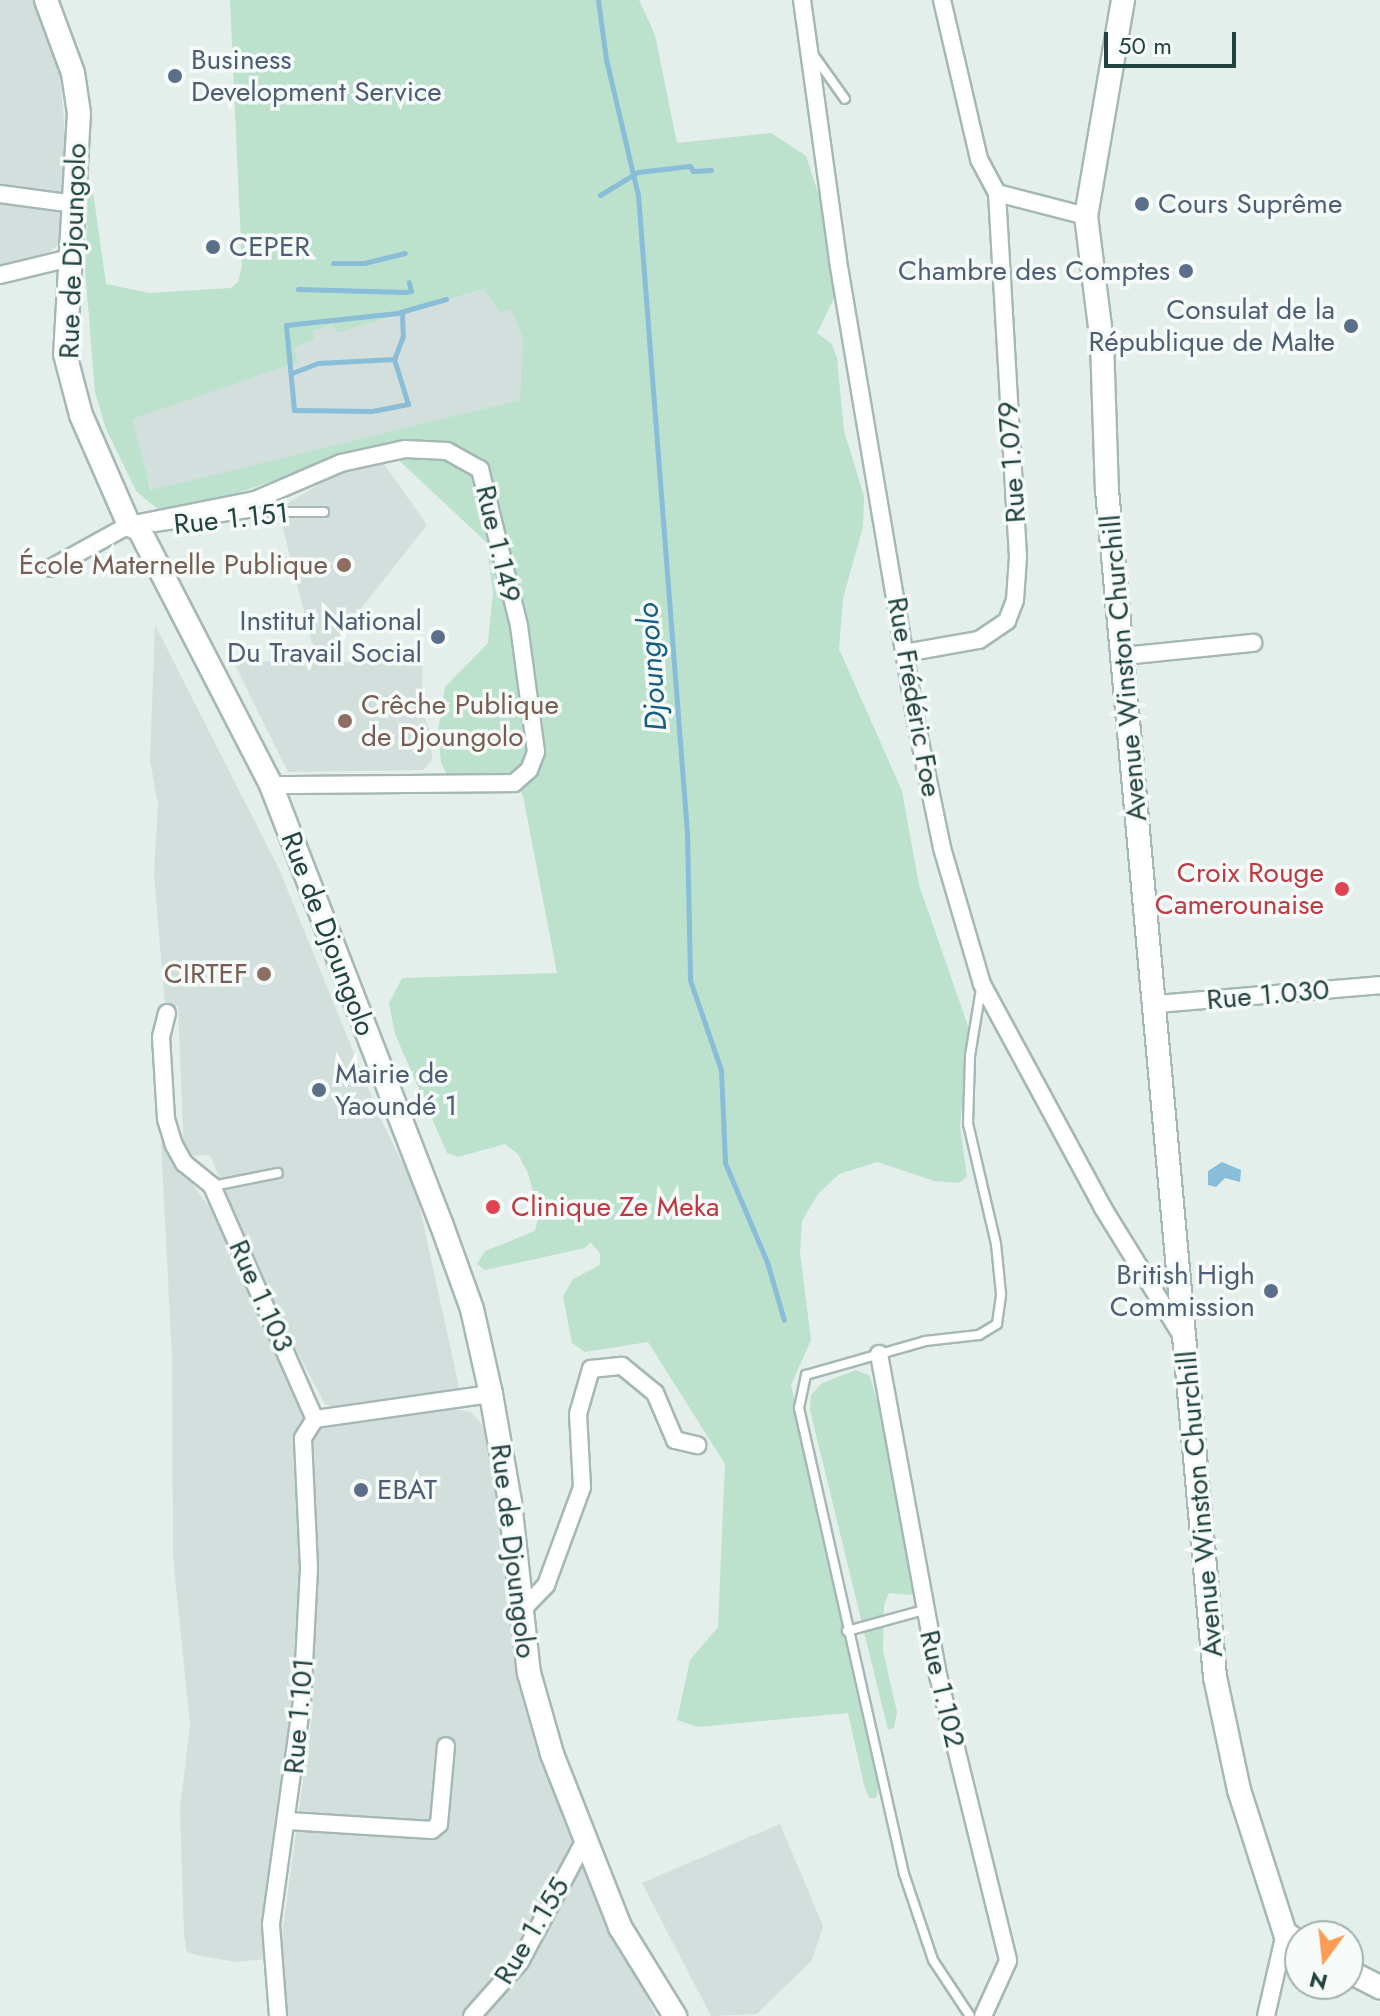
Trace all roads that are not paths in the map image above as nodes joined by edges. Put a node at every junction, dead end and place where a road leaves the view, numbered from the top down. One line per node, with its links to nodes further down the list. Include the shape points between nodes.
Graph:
1 (46, 0): 9 (street, Rue de Djoungolo, via 73,73 79,113)
2 (802, 0): 5 (street, Rue Frédéric Foe)
3 (942, 0): 7 (street, Rue 1.079, via 979,159)
4 (1123, 0): 10 (street, Avenue Winston Churchill)
5 (810, 50): 6 (lane); 17 (street, Rue Frédéric Foe, via 838,261)
6 (845, 99)
7 (997, 193): 10 (street); 17 (street, Rue 1.079, via 1018,557 1015,600 1007,621 979,640)
8 (0, 194): 9 (street)
9 (74, 204): 11 (street, Rue de Djoungolo)
10 (1086, 216): 18 (street, Avenue Winston Churchill, via 1102,342 1107,490)
11 (70, 258): 12 (street); 14 (street, Rue de Djoungolo, via 68,371 81,415)
12 (0, 275)
13 (324, 512): 14 (lane, Rue 1.151, via 255,512)
14 (134, 527): 15 (street, Rue 1.149); 19 (street, Rue de Djoungolo); 19 (street, Rue 1.149, via 255,500 341,463 405,449 447,451 480,469 519,626 536,752 529,770 514,783)
15 (51, 568)
16 (1253, 643): 18 (street)
17 (905, 653): 20 (street, Rue Frédéric Foe, via 942,848)
18 (1124, 656): 22 (street, Avenue Winston Churchill)
19 (271, 785): 28 (street, Rue de Djoungolo, via 472,1309)
20 (982, 984): 26 (street, Rue Frédéric Foe, via 1103,1208); 27 (lane, via 970,1056 968,1124 996,1244 999,1316 979,1335 925,1341)
21 (1380, 985): 22 (street, Rue 1.030)
22 (1156, 1004): 26 (street, Avenue Winston Churchill)
23 (167, 1013): 25 (street, Rue 1.103, via 161,1037 166,1119 184,1163)
24 (278, 1173): 25 (lane)
25 (212, 1186): 29 (street, Rue 1.103)
26 (1185, 1340): 37 (street, Avenue Winston Churchill, via 1215,1677 1239,1790)
27 (879, 1354): 32 (street, Rue 1.102); 33 (lane, via 806,1375 800,1389 799,1408)
28 (491, 1394): 29 (street); 31 (street, Rue de Djoungolo)
29 (315, 1419): 35 (street, Rue 1.101, via 303,1438 308,1614)
30 (697, 1445): 31 (street, via 675,1440 655,1393 622,1366 591,1369 578,1414 582,1487 546,1585)
31 (522, 1610): 36 (street, Rue de Djoungolo, via 529,1673)
32 (924, 1610): 33 (lane); 43 (street, Rue 1.102, via 1008,1961)
33 (847, 1631): 42 (lane, via 904,1874 933,1960)
34 (446, 1746): 35 (street, via 439,1824 432,1830)
35 (288, 1821): 39 (street, Rue 1.101, via 271,1924)
36 (585, 1840): 40 (street, Rue 1.155, via 520,1962); 41 (street, Rue de Djoungolo, via 620,1927)
37 (1286, 1920)
38 (1284, 1964): 44 (street)
39 (278, 2016)
40 (472, 2016)
41 (675, 2016)
42 (970, 2016)
43 (983, 2016)
44 (1266, 2016)

